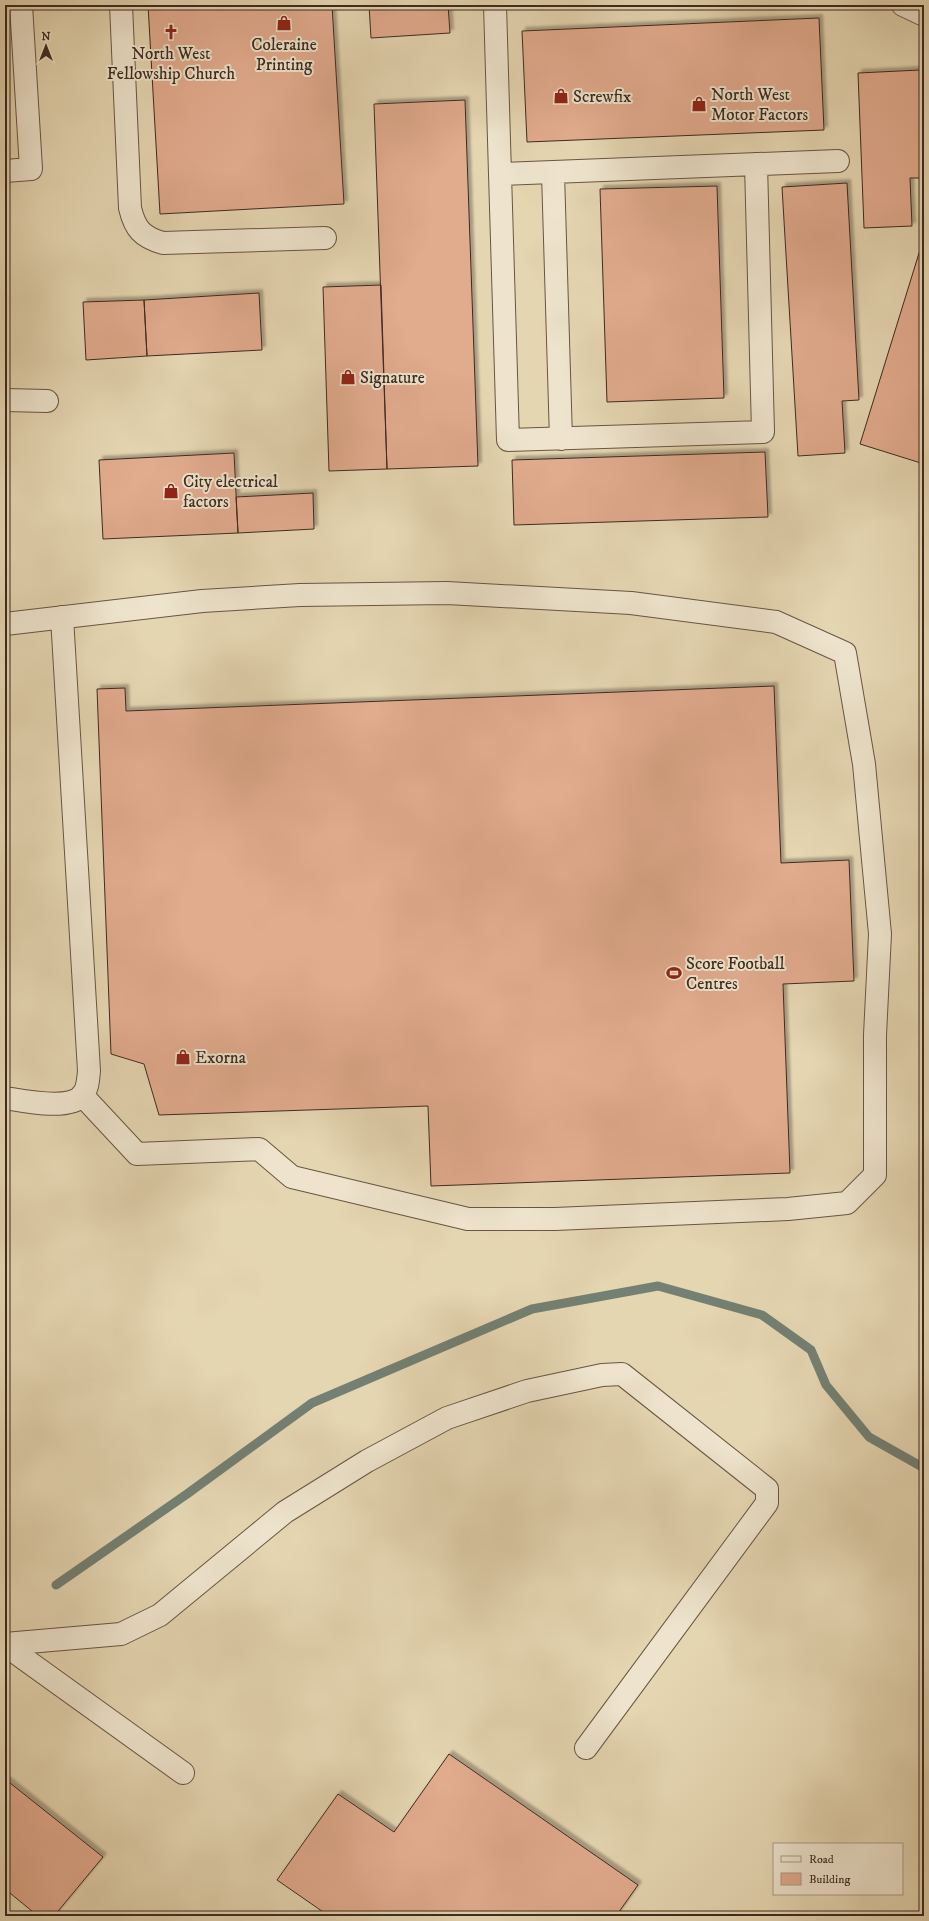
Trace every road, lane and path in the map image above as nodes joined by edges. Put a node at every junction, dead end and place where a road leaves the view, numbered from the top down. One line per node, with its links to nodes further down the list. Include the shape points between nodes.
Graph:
1 (21, 5): 8 (lane, via 31,169)
2 (121, 5): 11 (lane, via 130,208 132,219 142,234 163,243)
3 (495, 5): 10 (lane)
4 (903, 5): 5 (lane)
5 (924, 15)
6 (838, 161): 7 (lane)
7 (756, 164): 9 (lane); 14 (lane, via 763,432)
8 (5, 171)
9 (553, 173): 10 (lane); 14 (lane)
10 (500, 174): 14 (lane, via 508,440)
11 (325, 238)
12 (5, 400): 13 (lane)
13 (47, 401)
14 (561, 439)
15 (62, 617): 16 (lane); 17 (lane, via 89,1071 88,1086); 17 (lane, via 202,601 293,595 447,593 631,602 776,622 845,653 864,764 880,934 875,1035 875,1175 847,1203 788,1209 555,1219 468,1219 292,1178 259,1149 138,1154)
16 (5, 624)
17 (82, 1095): 18 (lane, via 73,1102 59,1104)
18 (5, 1098)
19 (5, 1644): 20 (lane, via 121,1634 160,1615 285,1512 367,1461 447,1418 527,1391 602,1375 622,1374 767,1489 767,1503); 21 (lane)
20 (586, 1748)
21 (183, 1773)

